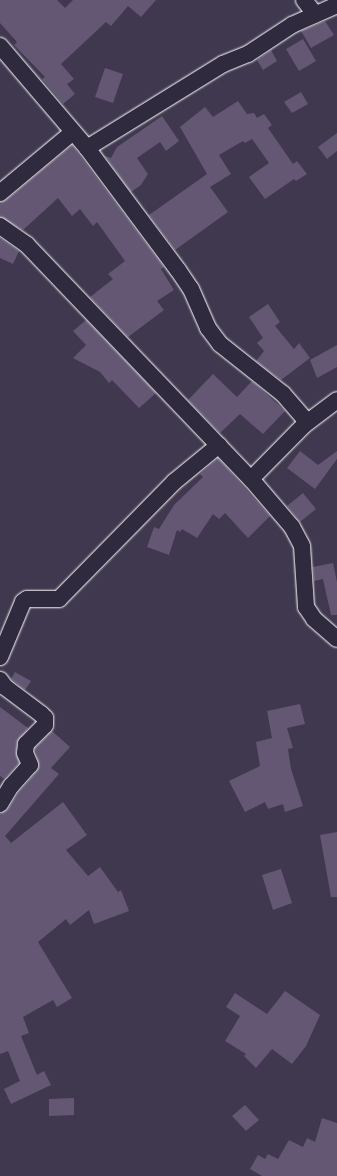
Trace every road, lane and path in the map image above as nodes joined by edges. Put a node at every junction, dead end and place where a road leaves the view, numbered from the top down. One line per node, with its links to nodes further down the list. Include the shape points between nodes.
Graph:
1 (304, 0): 3 (street)
2 (337, 5): 3 (street)
3 (314, 14): 6 (street, via 248,54 223,64)
4 (0, 46): 5 (street)
5 (73, 132): 6 (street); 7 (street)
6 (86, 148): 10 (street, via 184,278 208,328 220,344 283,394)
7 (0, 193)
8 (0, 226): 11 (street, via 27,245)
9 (337, 400): 10 (street)
10 (307, 422): 12 (street)
11 (219, 445): 12 (street); 14 (street, via 174,482 59,599 27,599 23,602)
12 (251, 479): 13 (street, via 292,527 302,546 306,607 314,619)
13 (337, 639)
14 (0, 657)
15 (0, 680): 16 (street, via 5,687 45,718 45,725 26,744 25,753 30,765 11,786)
16 (0, 804)

